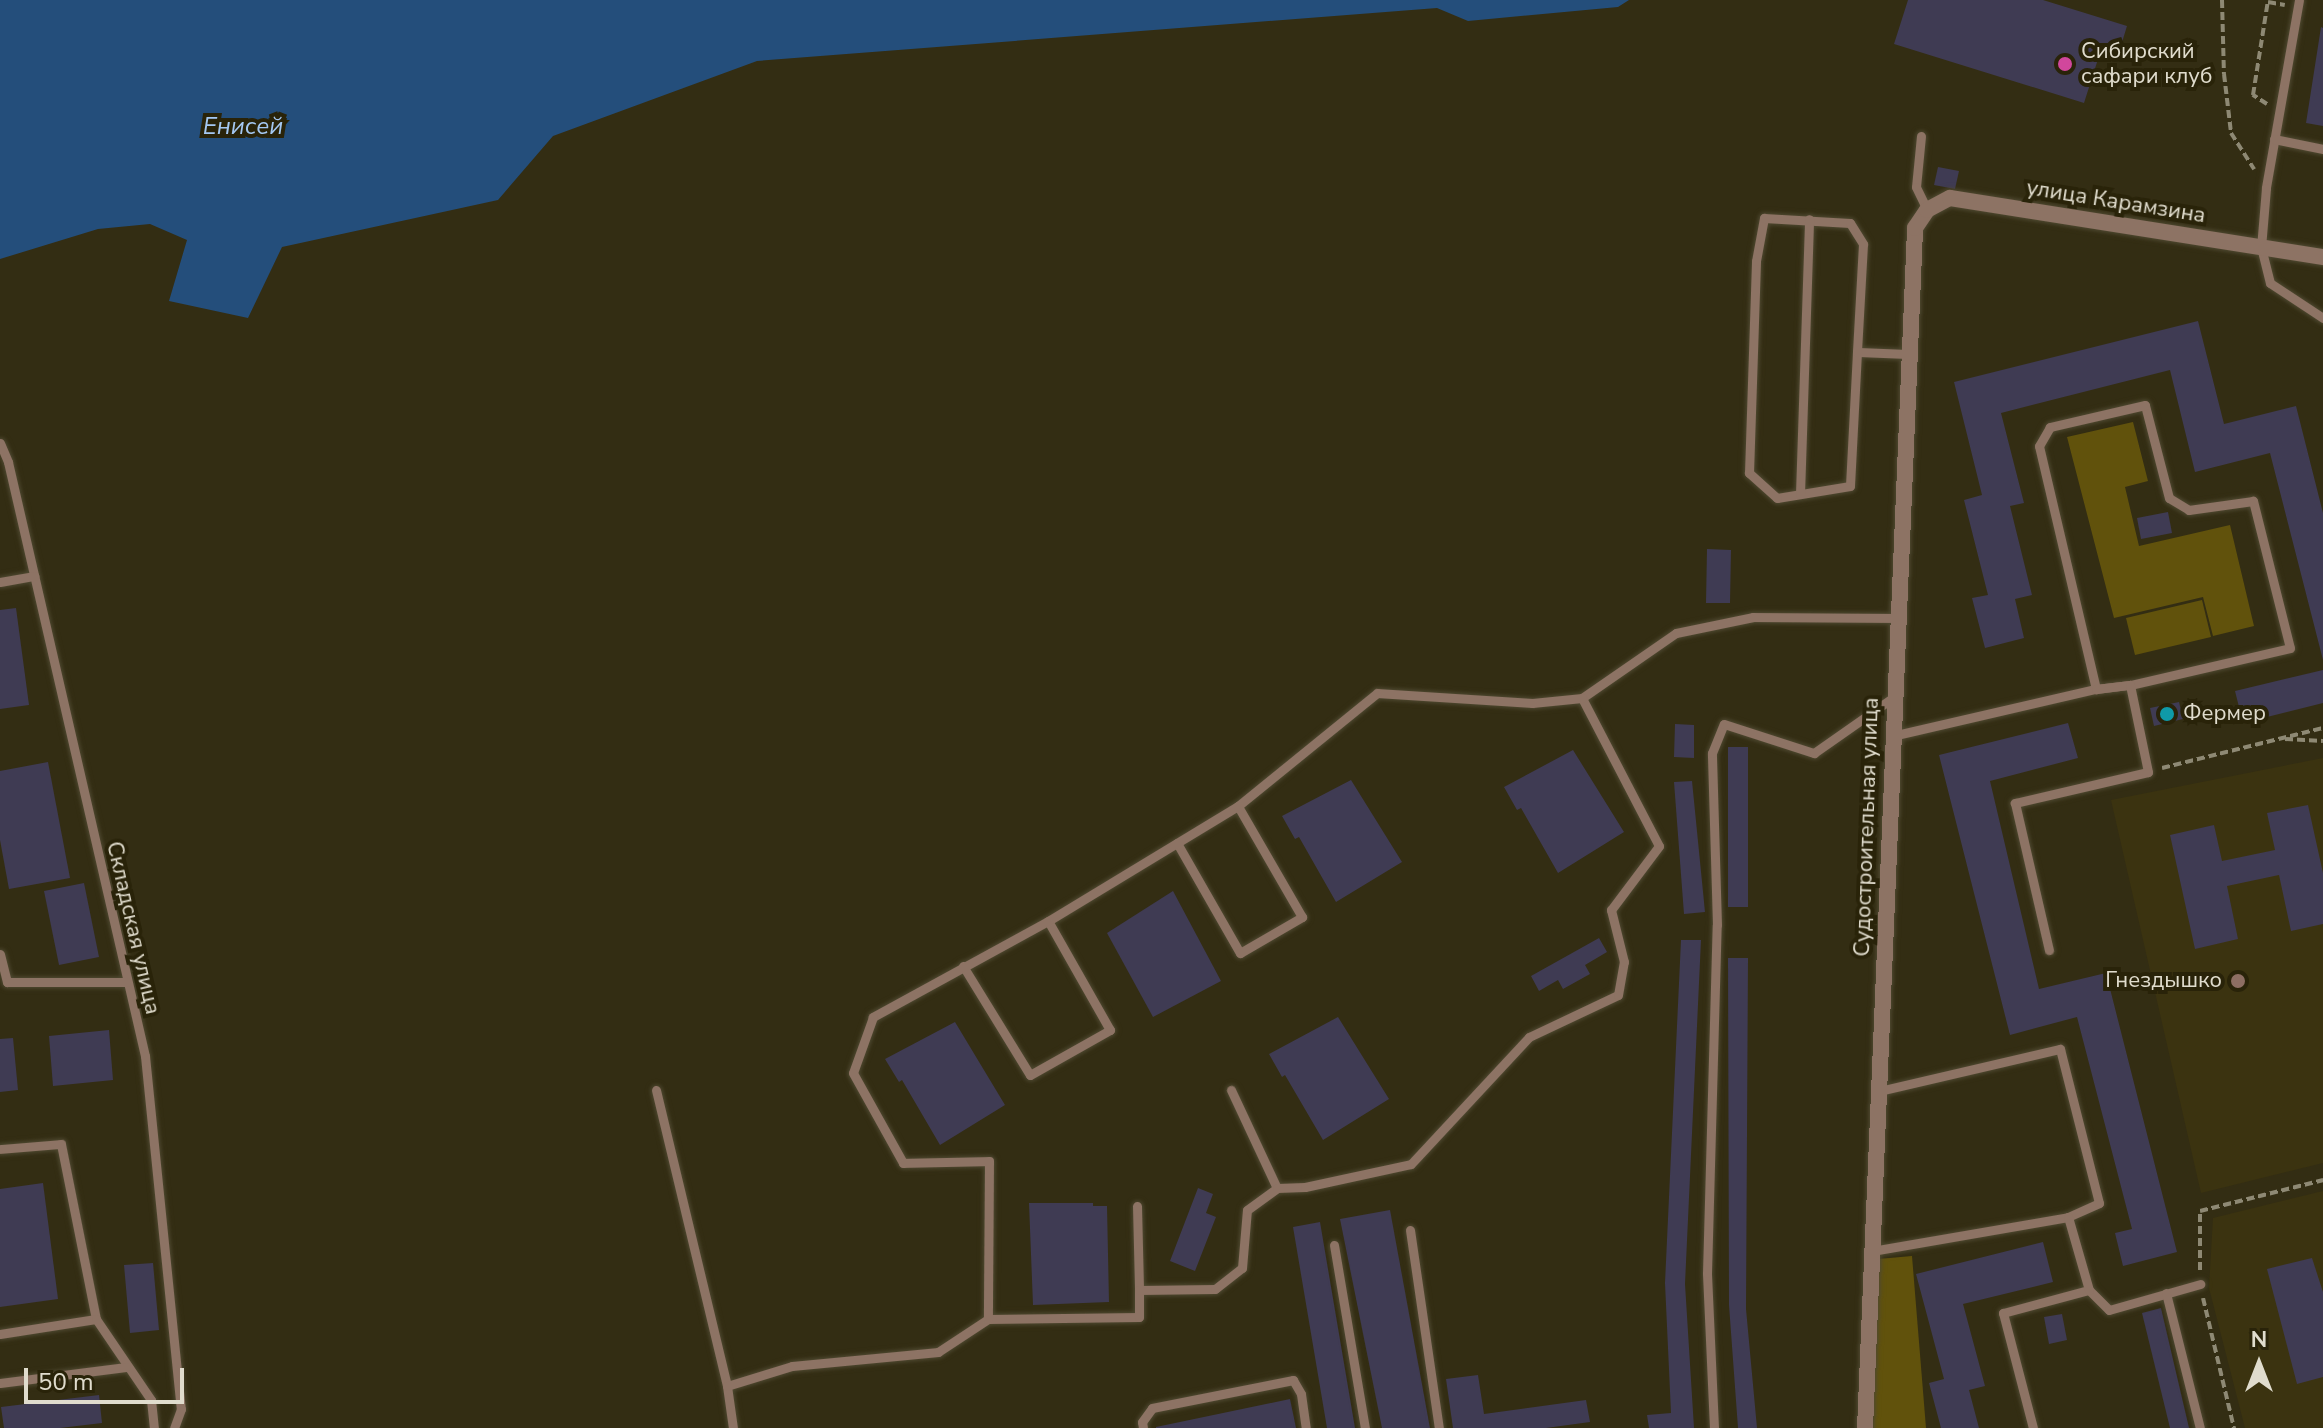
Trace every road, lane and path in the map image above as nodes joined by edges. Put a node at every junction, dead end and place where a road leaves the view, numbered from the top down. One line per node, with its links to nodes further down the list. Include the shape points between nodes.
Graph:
1 (2222, 0): 8 (path, via 2231,133)
2 (2268, 0): 4 (path)
3 (2299, 0): 6 (lane)
4 (2253, 95)
5 (1921, 136): 9 (lane, via 1916,187)
6 (2274, 139): 7 (lane); 8 (lane)
7 (2323, 149)
8 (2266, 188): 11 (lane)
9 (1927, 210): 11 (street, улица Карамзина, via 1950,198); 15 (street, Судостроительная улица, via 1915,228)
10 (1809, 219): 14 (lane, via 1850,223 1863,244); 17 (lane); 17 (lane, via 1764,218 1755,276 1749,473 1777,498)
11 (2261, 247): 12 (street, улица Карамзина); 13 (lane, via 2270,283)
12 (2323, 257)
13 (2323, 318)
14 (1857, 352): 15 (lane); 17 (lane, via 1850,486)
15 (1909, 354): 20 (street, Судостроительная улица)
16 (0, 443): 18 (lane, Складская улица)
17 (1800, 494)
18 (34, 576): 19 (lane); 36 (lane, Складская улица)
19 (0, 582)
20 (1897, 618): 23 (street, Судостроительная улица); 24 (lane, via 1753,617 1676,633)
21 (2130, 685): 22 (lane); 22 (lane, via 2290,648 2253,501 2189,510 2169,498 2145,405 2050,427 2039,446); 29 (lane)
22 (2096, 689): 26 (lane)
23 (1894, 697): 26 (street, Судостроительная улица); 65 (lane, via 1814,753 1724,724 1712,753 1717,925 1707,1273)
24 (1582, 698): 30 (lane, via 1532,703 1377,693); 42 (lane, via 1659,846 1611,910 1624,962 1618,995 1529,1037 1411,1164)
25 (2323, 728): 27 (path)
26 (1892, 736): 39 (street, Судостроительная улица)
27 (2278, 738): 28 (path); 29 (path)
28 (2323, 741)
29 (2148, 772): 33 (lane, via 2015,803)
30 (1238, 806): 31 (lane); 31 (lane, via 1302,917 1240,953)
31 (1177, 843): 32 (lane)
32 (1048, 921): 35 (lane); 35 (lane, via 1110,1030 1030,1075)
33 (2049, 950)
34 (0, 954): 36 (lane, via 7,982)
35 (963, 966): 53 (lane, via 873,1017 853,1073 903,1163 989,1161)
36 (126, 982): 59 (lane, Складская улица, via 145,1056 181,1409)
37 (656, 1090): 57 (lane)
38 (1231, 1090): 42 (lane)
39 (1879, 1091): 44 (lane, via 2060,1049 2099,1203); 47 (street, Судостроительная улица)
40 (0, 1149): 52 (lane, via 61,1144)
41 (2323, 1180): 48 (path, via 2200,1211)
42 (1277, 1188): 49 (lane, via 1247,1210 1242,1268 1215,1289)
43 (1137, 1206): 49 (lane)
44 (2068, 1217): 47 (lane); 50 (lane)
45 (1410, 1230): 64 (lane)
46 (1334, 1245): 63 (lane)
47 (1872, 1251): 66 (street, Судостроительная улица)
48 (2200, 1284): 51 (lane); 69 (path)
49 (1139, 1290): 53 (lane, via 1139,1317)
50 (2089, 1290): 51 (lane, via 2109,1310); 67 (lane, via 2003,1313)
51 (2166, 1293): 68 (lane)
52 (96, 1319): 54 (lane); 55 (lane)
53 (988, 1319): 57 (lane, via 938,1352 792,1366)
54 (0, 1334)
55 (126, 1367): 56 (lane); 58 (lane, via 151,1400)
56 (0, 1383)
57 (727, 1386): 60 (lane)
58 (154, 1428)
59 (174, 1428)
60 (733, 1428)
61 (1143, 1428): 62 (lane, via 1152,1408 1293,1380 1301,1394)
62 (1306, 1428)
63 (1365, 1428)
64 (1439, 1428)
65 (1714, 1428)
66 (1865, 1428)
67 (2033, 1428)
68 (2200, 1428)
69 (2234, 1428)

